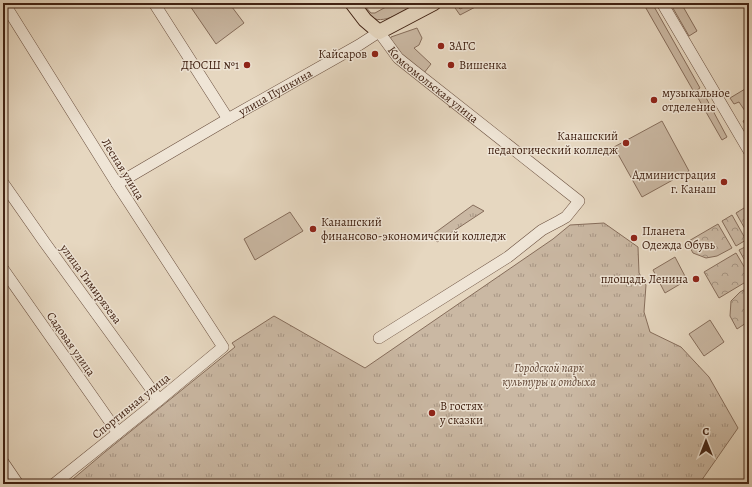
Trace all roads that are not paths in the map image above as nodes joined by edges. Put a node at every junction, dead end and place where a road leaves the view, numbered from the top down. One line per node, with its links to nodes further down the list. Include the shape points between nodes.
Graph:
1 (4, 3): 10 (street, Лесная улица)
2 (154, 3): 7 (street)
3 (352, 3): 6 (main road, Комсомольская улица, via 365,20)
4 (434, 3): 6 (main road, улица Пушкина)
5 (662, 3): 8 (street)
6 (379, 32): 7 (street, улица Пушкина); 12 (street, Комсомольская улица, via 398,58 579,201 566,217 542,230 508,257)
7 (228, 118): 10 (street, улица Пушкина)
8 (749, 151)
9 (3, 183): 14 (street, улица Тимирязева)
10 (117, 184): 13 (street, Лесная улица)
11 (3, 269): 15 (street, Садовая улица)
12 (379, 338)
13 (223, 347): 14 (street, Спортивная улица)
14 (160, 400): 15 (street, Спортивная улица)
15 (118, 433): 18 (street, Спортивная улица)
16 (3, 462): 17 (street)
17 (18, 484)
18 (54, 484)

